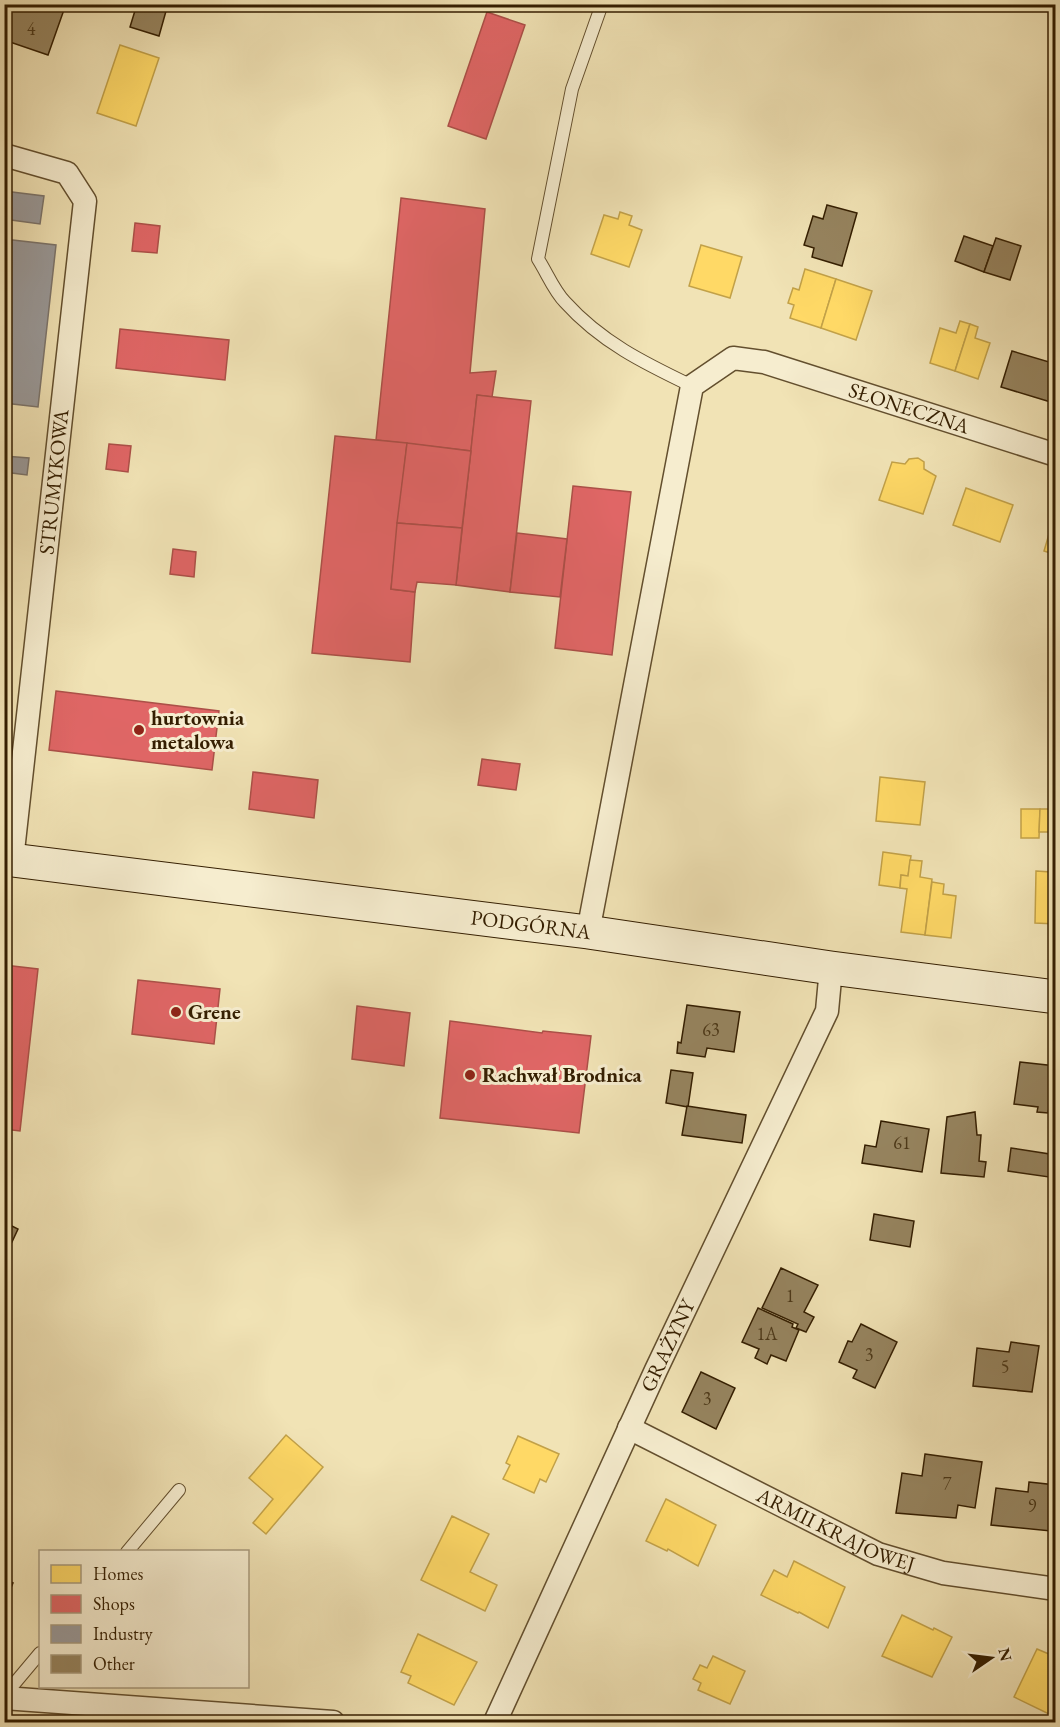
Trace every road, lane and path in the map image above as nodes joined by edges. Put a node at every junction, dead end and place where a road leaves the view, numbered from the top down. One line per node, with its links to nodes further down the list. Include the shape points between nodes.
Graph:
1 (602, 4): 3 (lane, via 572,89 538,259 564,302 606,339 638,360)
2 (4, 155): 5 (street, STRUMYKOWA, via 67,173 85,201)
3 (692, 386): 4 (street, SŁONECZNA, via 733,358 764,362); 6 (street)
4 (1056, 455)
5 (8, 860): 6 (main road, PODGÓRNA)
6 (588, 932): 7 (main road, PODGÓRNA)
7 (831, 968): 8 (main road, PODGÓRNA); 9 (street, GRAŻYNY, via 827,1011)
8 (1056, 997)
9 (629, 1428): 12 (street, ARMII KRAJOWEJ, via 878,1554 943,1573); 16 (street, GRAŻYNY)
10 (179, 1490): 11 (lane)
11 (128, 1550)
12 (1056, 1589)
13 (39, 1654): 14 (lane)
14 (4, 1697): 15 (street)
15 (333, 1722)
16 (495, 1722)

